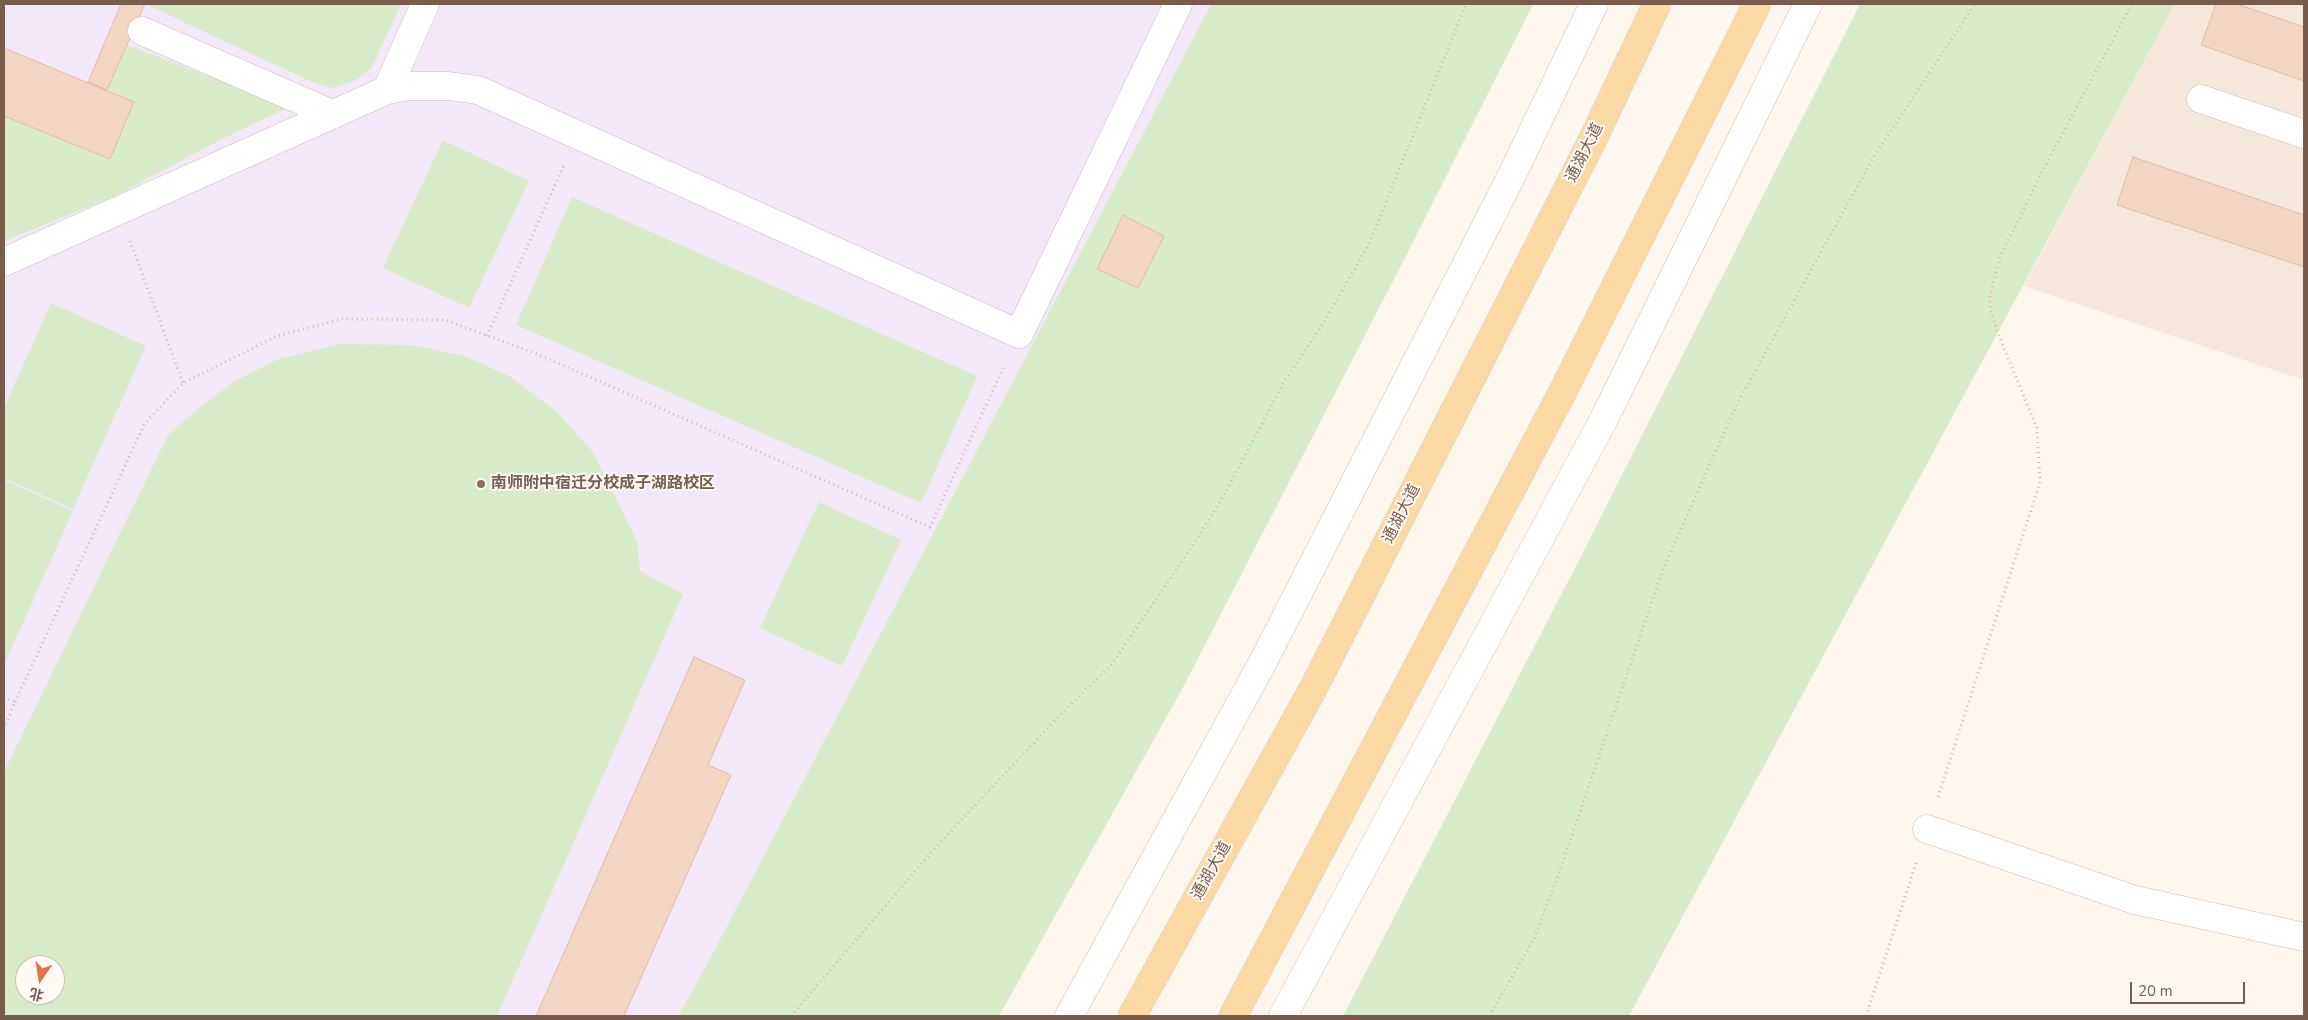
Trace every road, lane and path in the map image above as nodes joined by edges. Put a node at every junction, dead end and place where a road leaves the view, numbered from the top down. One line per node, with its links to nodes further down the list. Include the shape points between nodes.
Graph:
1 (425, 4): 13 (street)
2 (1178, 4): 20 (street)
3 (1466, 4): 28 (path, via 1369,244 1324,322 1284,382 1224,495 1189,551 1111,665 1060,714 935,848)
4 (1594, 4): 29 (street, via 1511,177 1263,662)
5 (1644, 4): 12 (main road)
6 (1658, 4): 12 (main road, 通湖大道)
7 (1757, 4): 31 (main road, via 1561,395)
8 (1808, 4): 32 (street, via 1604,420)
9 (1975, 4): 33 (path, via 1873,158 1737,404 1663,569 1534,939)
10 (2132, 4): 26 (path, via 1999,259 1990,309 2037,428 2040,482)
11 (142, 30): 15 (street)
12 (1635, 51): 30 (main road, 通湖大道, via 1314,687)
13 (387, 90): 15 (street); 17 (street, via 409,86 478,90)
14 (2201, 99): 16 (street)
15 (332, 114): 18 (street)
16 (2304, 134)
17 (578, 135): 20 (street); 21 (path)
18 (118, 211): 19 (street); 22 (path)
19 (4, 262)
20 (1019, 334): 21 (path, via 930,527 537,354)
21 (487, 336): 22 (path, via 445,320 342,319 277,336)
22 (183, 383): 24 (path, via 145,423)
23 (4, 697): 24 (path)
24 (15, 702): 25 (path)
25 (4, 728)
26 (1927, 829): 27 (street, via 2135,900); 34 (path)
27 (2304, 937)
28 (791, 1016)
29 (1069, 1016)
30 (1132, 1016)
31 (1233, 1016)
32 (1283, 1016)
33 (1489, 1016)
34 (1866, 1016)

